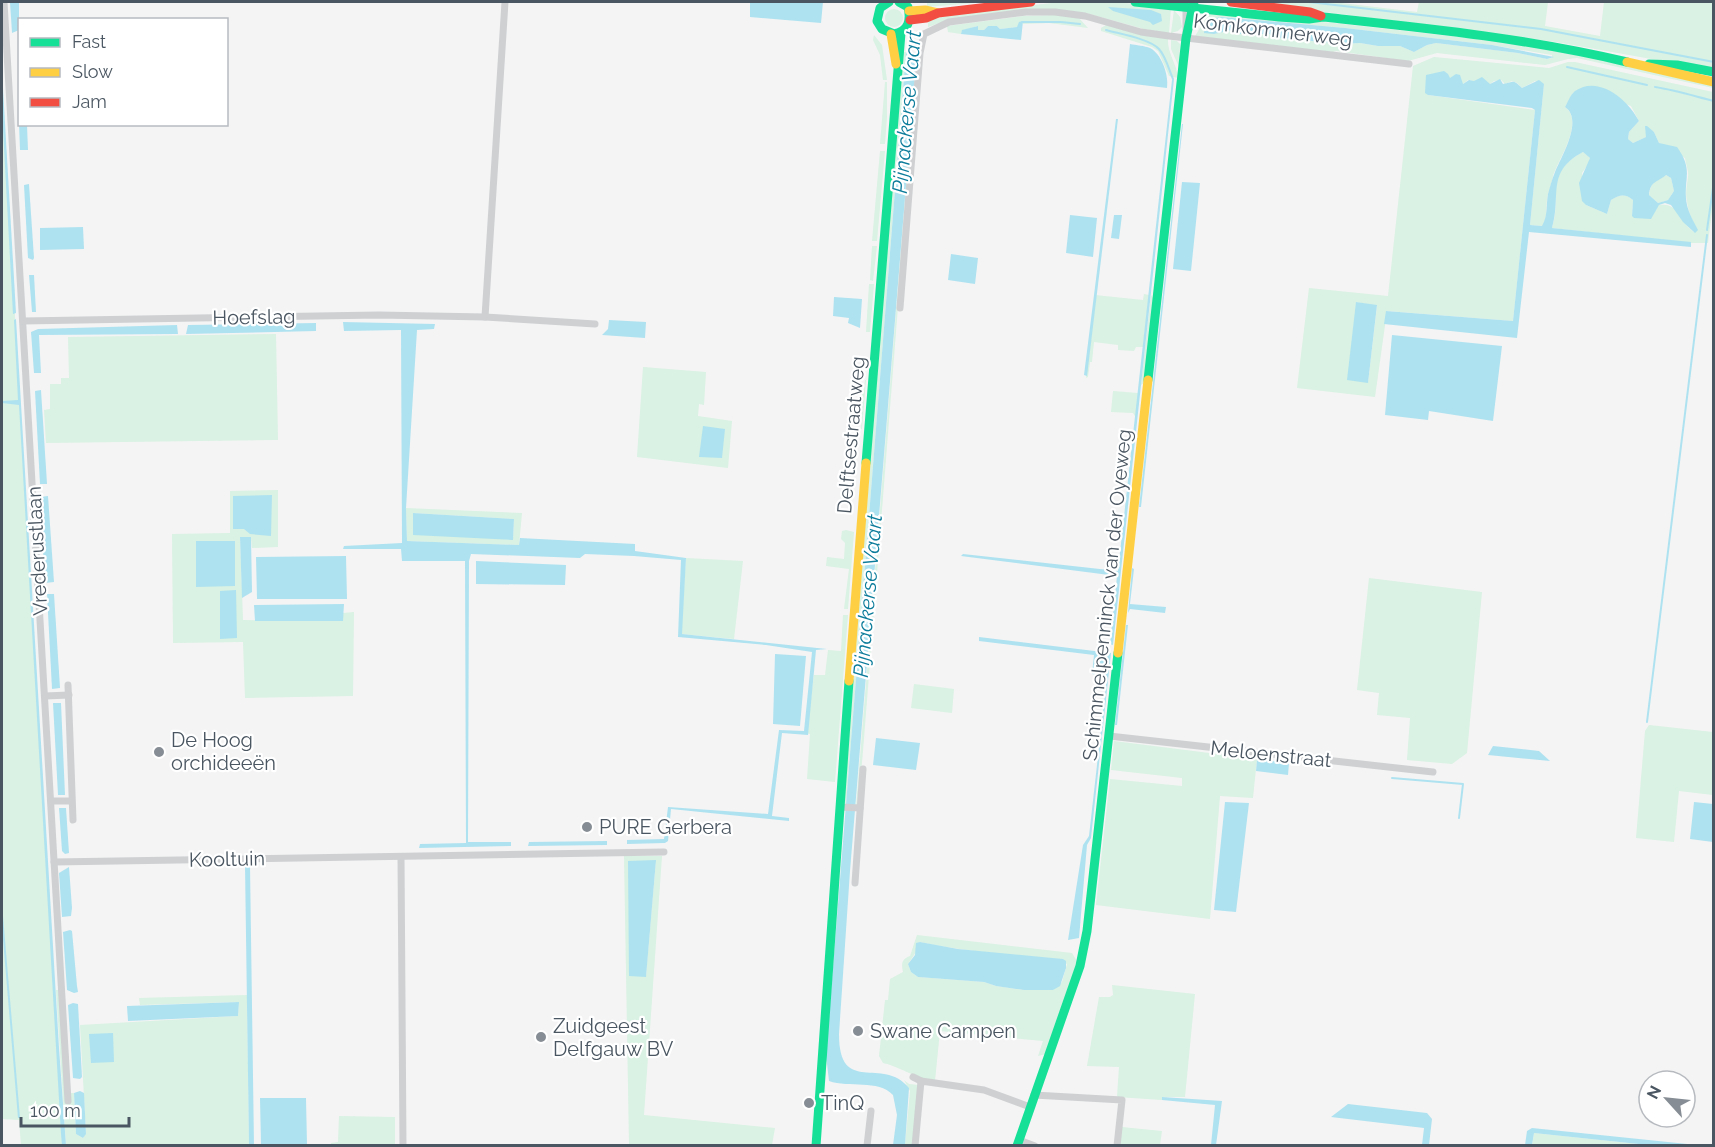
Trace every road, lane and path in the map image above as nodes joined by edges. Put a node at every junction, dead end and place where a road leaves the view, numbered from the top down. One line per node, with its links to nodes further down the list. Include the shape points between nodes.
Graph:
1 (4, 2): 17 (street, Vrederustlaan)
2 (505, 2): 16 (street)
3 (889, 2): 8 (street, via 880,8 877,17 881,29)
4 (1031, 2): 8 (street)
5 (1135, 2): 7 (street, Komkommerweg)
6 (1231, 2): 9 (street, Komkommerweg)
7 (1190, 4): 9 (street, Komkommerweg, via 1279,17); 10 (street, Schimmelpenninck van der Oyeweg)
8 (903, 16): 27 (street, Delftsestraatweg)
9 (1323, 17): 12 (street, Komkommerweg, via 1526,41)
10 (1186, 38): 11 (street, Komkommerweg); 15 (street, Komkommerweg, via 1055,12 949,22 924,34); 22 (street, Schimmelpenninck van der Oyeweg)
11 (1408, 64)
12 (1640, 64): 13 (street, Komkommerweg, via 1677,65); 14 (street, Komkommerweg)
13 (1713, 72)
14 (1713, 82)
15 (900, 308)
16 (485, 318): 17 (street, Hoefslag, via 379,315); 18 (street, Hoefslag)
17 (23, 321): 21 (street, Vrederustlaan)
18 (595, 324)
19 (68, 685): 20 (street)
20 (69, 695): 21 (street); 26 (street)
21 (45, 696): 25 (street, Vrederustlaan)
22 (1109, 736): 24 (street, Meloenstraat); 36 (street, Schimmelpenninck van der Oyeweg, via 1083,952)
23 (863, 769): 28 (street)
24 (1433, 772)
25 (51, 801): 26 (street); 32 (street, Vrederustlaan)
26 (71, 801): 29 (street)
27 (842, 807): 28 (street); 42 (street, Delftsestraatweg)
28 (859, 808): 33 (street)
29 (73, 820)
30 (664, 852): 31 (street, Kooltuin)
31 (400, 856): 32 (street, Kooltuin); 41 (street)
32 (54, 862): 37 (street, Vrederustlaan)
33 (855, 883)
34 (913, 1077): 35 (street)
35 (921, 1083): 38 (street, via 984,1090); 44 (street)
36 (1034, 1095): 38 (street, Schimmelpenninck van der Oyeweg); 46 (street, via 1122,1100)
37 (68, 1101)
38 (1030, 1107): 40 (street, Schimmelpenninck van der Oyeweg)
39 (871, 1111): 43 (street)
40 (1018, 1143): 45 (street)
41 (404, 1146)
42 (816, 1146)
43 (867, 1146)
44 (915, 1146)
45 (1035, 1146)
46 (1117, 1146)

